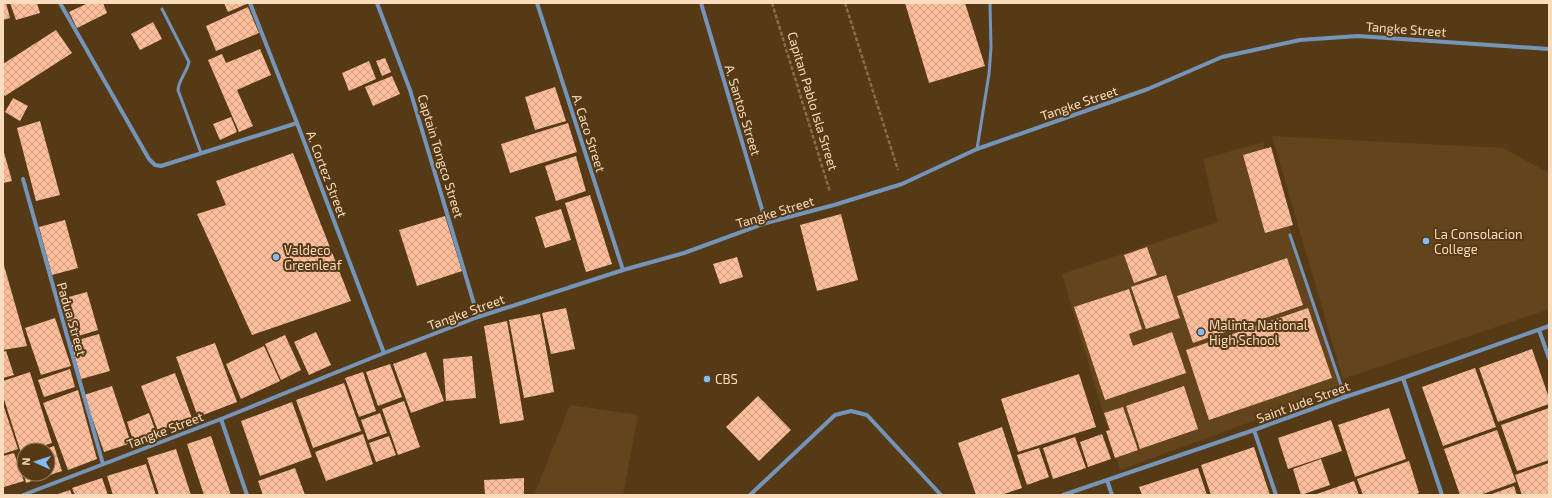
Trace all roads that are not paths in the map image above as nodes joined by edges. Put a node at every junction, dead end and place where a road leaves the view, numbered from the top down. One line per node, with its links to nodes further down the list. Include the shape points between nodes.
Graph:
1 (60, 3): 11 (street, via 152,162 161,166)
2 (250, 3): 9 (street, A. Cortez Street)
3 (377, 3): 16 (street, Captain Tongco Street, via 410,90)
4 (537, 3): 15 (street, A. Caco Street)
5 (701, 3): 13 (street, A. Santos Street)
6 (990, 3): 10 (lane, via 989,74)
7 (162, 8): 11 (lane, via 189,62 178,90)
8 (1549, 50): 10 (street, Tangke Street, via 1358,36 1300,40 1222,57 1148,89)
9 (297, 122): 11 (street); 19 (street, A. Cortez Street)
10 (977, 149): 13 (street, Tangke Street, via 902,184)
11 (201, 153)
12 (23, 178): 25 (street, Padua Street)
13 (766, 224): 15 (street, Tangke Street, via 684,253)
14 (1290, 235): 22 (lane)
15 (623, 270): 16 (street, Tangke Street)
16 (478, 317): 19 (street, Tangke Street)
17 (1549, 326): 18 (street, Saint Jude Street)
18 (1539, 330): 20 (street); 21 (street, Saint Jude Street)
19 (384, 353): 23 (street, Tangke Street)
20 (1549, 358)
21 (1403, 378): 22 (street, Saint Jude Street); 34 (street)
22 (1345, 397): 24 (street, Saint Jude Street)
23 (221, 419): 25 (street, Tangke Street); 28 (street)
24 (1254, 430): 26 (street, Saint Jude Street); 33 (street)
25 (103, 464): 27 (street, Tangke Street)
26 (1106, 480): 31 (street, Saint Jude Street); 32 (street)
27 (23, 495)
28 (247, 495)
29 (750, 495): 30 (street, via 835,415 851,411 867,415)
30 (940, 495)
31 (1063, 495)
32 (1112, 495)
33 (1276, 495)
34 (1442, 495)

